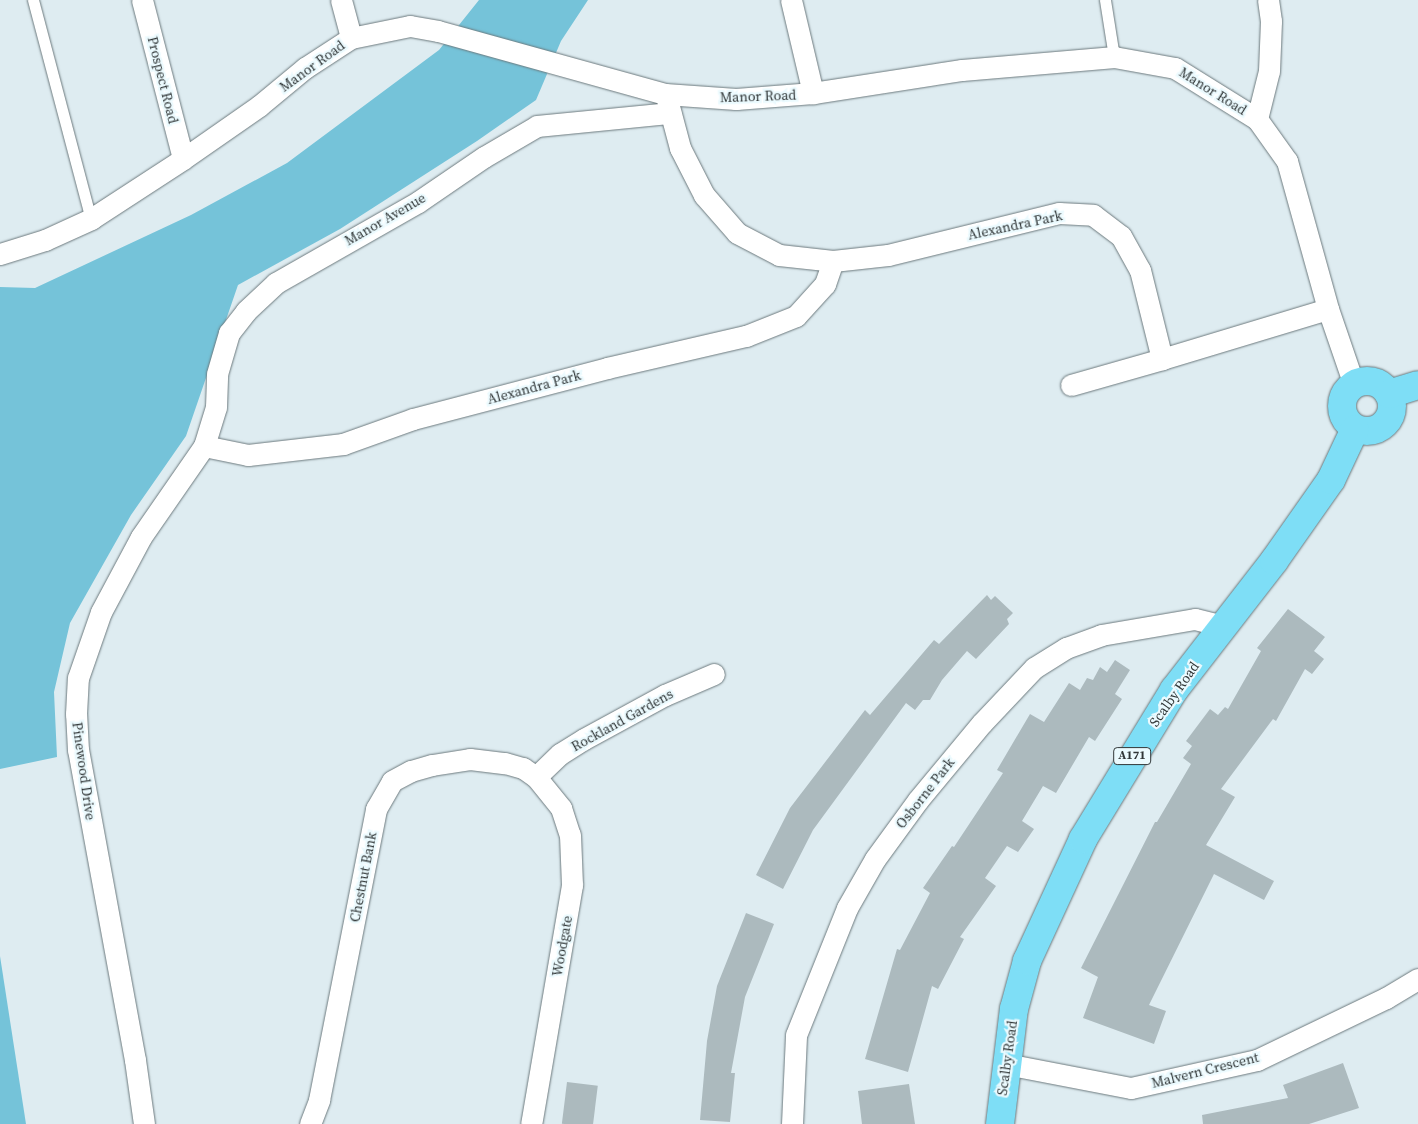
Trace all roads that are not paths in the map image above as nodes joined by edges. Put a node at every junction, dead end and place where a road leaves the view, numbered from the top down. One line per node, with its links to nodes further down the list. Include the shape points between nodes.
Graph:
1 (33, 0): 13 (lane)
2 (142, 0): 12 (street, Prospect Road)
3 (341, 0): 7 (street)
4 (791, 0): 9 (street)
5 (1105, 0): 8 (lane)
6 (1268, 0): 11 (street, via 1271,21 1269,71)
7 (351, 38): 10 (street, Manor Road, via 410,26 438,31 536,57); 12 (street, Manor Road, via 305,68 259,106)
8 (1114, 57): 9 (street, Manor Road, via 962,70); 11 (street, Manor Road, via 1175,68)
9 (812, 93): 10 (street, Manor Road)
10 (668, 104): 15 (street, Alexandra Park, via 680,148 704,195 737,232 779,255); 23 (street, Manor Avenue, via 536,126 418,202 276,283 246,311 229,333 217,374 216,407)
11 (1257, 119): 16 (street, Manor Road, via 1287,161)
12 (184, 159): 13 (street, Manor Road)
13 (91, 219): 14 (street, Manor Road, via 46,240)
14 (0, 254)
15 (833, 261): 17 (street, Alexandra Park, via 888,255 1059,213 1093,215 1121,236 1140,270); 23 (street, Alexandra Park, via 825,284 796,316 746,336 606,368 413,419 343,444 248,455)
16 (1328, 310): 17 (street); 18 (street, Manor Road, via 1350,376)
17 (1162, 359): 19 (street)
18 (1356, 384): 21 (highway, via 1375,382); 22 (highway, via 1347,391 1342,406 1345,419)
19 (1071, 385)
20 (1418, 385): 21 (highway)
21 (1389, 394): 22 (highway, via 1392,411 1383,426 1367,432)
22 (1355, 429): 24 (highway, Scalby Road / A171, via 1331,480)
23 (204, 446): 29 (street, Pinewood Drive, via 137,546 101,612 78,678 78,750 134,1051)
24 (1223, 626): 28 (highway, Scalby Road / A171, via 1174,690 1083,839 1026,961 1014,1009); 32 (street, Osborne Park, via 1195,619 1101,636 1066,648 1034,668 982,723 918,800 875,859 847,908 796,1035)
25 (714, 674): 26 (street, Rockland Gardens, via 665,695 584,739 560,754)
26 (536, 777): 30 (street, Chestnut Bank, via 523,768 506,763 470,759 432,765 392,781 376,809 318,1100); 31 (street, Woodgate, via 554,797 567,821 572,848 572,885)
27 (1418, 979): 28 (street, Malvern Crescent, via 1386,998 1257,1060 1132,1088)
28 (1006, 1064): 33 (highway, Scalby Road / A171)
29 (144, 1124)
30 (310, 1124)
31 (530, 1124)
32 (792, 1124)
33 (1000, 1124)

